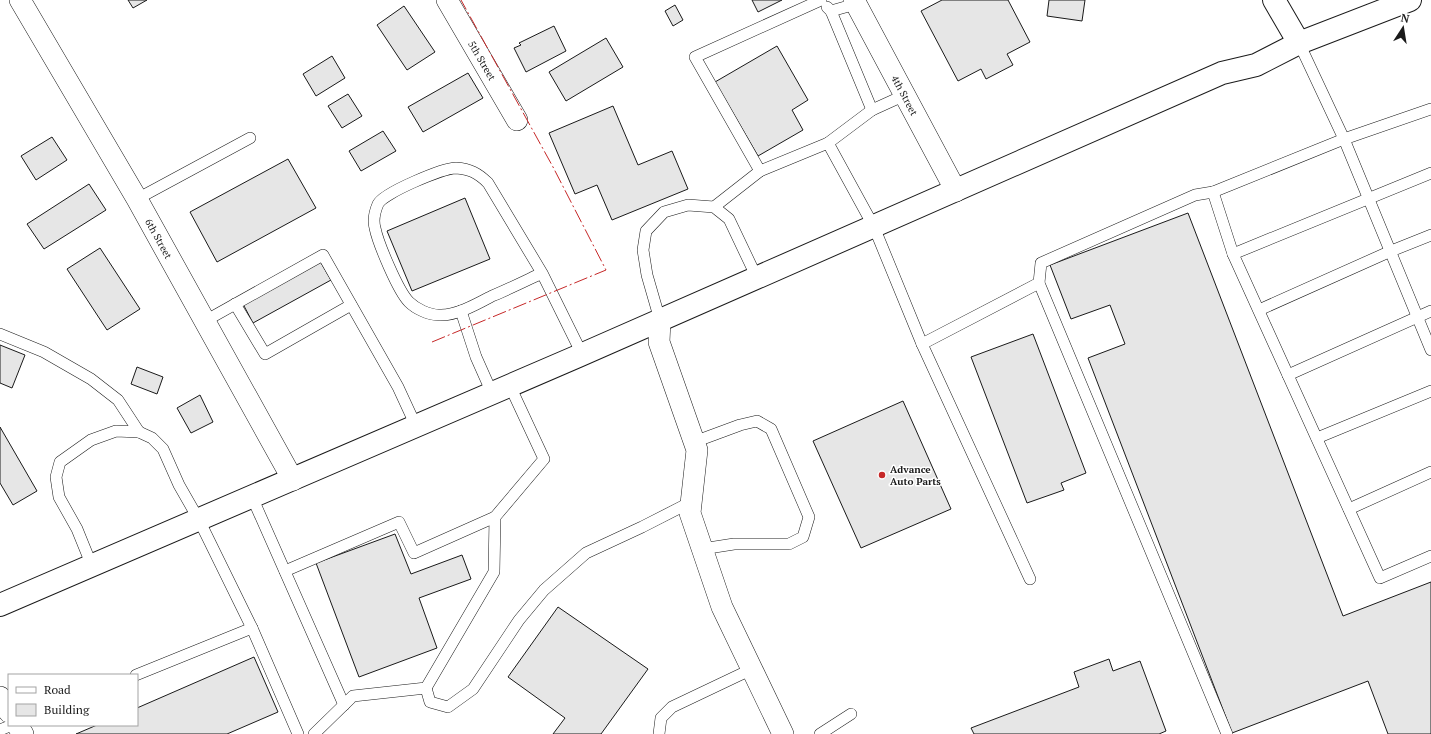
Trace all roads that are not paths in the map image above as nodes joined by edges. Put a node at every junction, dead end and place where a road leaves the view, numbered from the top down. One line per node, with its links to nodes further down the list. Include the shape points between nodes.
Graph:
1 (20, 0): 20 (street, 6th Street)
2 (447, 0): 12 (street, 5th Street)
3 (821, 0): 7 (lane); 16 (lane, via 695,57)
4 (1274, 0): 8 (main road)
5 (855, 2): 7 (lane); 9 (street, 4th Street)
6 (1401, 2): 8 (main road)
7 (831, 11): 10 (lane)
8 (1299, 44): 14 (lane); 18 (main road, via 1256,65 1216,76)
9 (905, 95): 10 (lane); 18 (street, 4th Street)
10 (872, 110): 15 (lane)
11 (1431, 110): 14 (lane)
12 (517, 120)
13 (250, 138): 20 (lane)
14 (1344, 139): 19 (lane); 21 (lane)
15 (828, 143): 16 (lane); 23 (lane)
16 (760, 171): 22 (lane)
17 (1431, 173): 21 (lane)
18 (956, 191): 23 (main road)
19 (1213, 192): 26 (lane); 29 (lane, via 1195,195 1041,263)
20 (136, 199): 37 (street, 6th Street)
21 (1369, 199): 25 (lane); 26 (lane)
22 (714, 207): 28 (lane, via 729,219); 36 (lane, via 688,205 664,212 646,231 643,250)
23 (874, 226): 28 (main road); 39 (lane)
24 (1431, 235): 25 (lane)
25 (1391, 251): 32 (lane); 35 (lane)
26 (1233, 254): 32 (lane)
27 (542, 273): 33 (lane); 33 (lane, via 488,183 479,174 455,168 440,171 388,194 378,202 374,226 379,243 402,292 409,302 423,312 439,315); 41 (lane)
28 (757, 278): 36 (main road)
29 (1039, 283): 39 (lane); 77 (lane)
30 (235, 304): 31 (lane, via 265,354); 31 (lane, via 323,255); 37 (lane)
31 (351, 305): 45 (lane, via 398,388)
32 (1258, 310): 42 (lane)
33 (461, 311): 43 (lane, via 476,357)
34 (1431, 311): 35 (lane)
35 (1418, 317): 40 (lane); 42 (lane)
36 (660, 320): 41 (main road); 48 (street, via 659,342)
37 (205, 321): 50 (street, 6th Street)
38 (0, 334): 46 (lane, via 44,352 91,379 118,400)
39 (922, 344): 60 (lane)
40 (1431, 350)
41 (582, 354): 43 (main road)
42 (1288, 375): 47 (lane)
43 (501, 389): 45 (main road); 54 (lane, via 544,459)
44 (1431, 391): 47 (lane)
45 (416, 426): 50 (main road)
46 (139, 432): 55 (lane, via 152,438 163,448); 58 (lane, via 116,431 91,440 60,462 56,477 59,497 77,529)
47 (1317, 438): 53 (lane)
48 (694, 442): 52 (street, via 697,450); 56 (lane, via 757,421 771,429 809,517 804,537 789,544 734,544)
49 (1431, 472): 53 (lane)
50 (293, 480): 51 (main road)
51 (252, 497): 55 (main road); 59 (lane)
52 (691, 502): 56 (street, via 690,513); 65 (lane, via 586,553 544,590 524,614 473,689 448,707 430,702)
53 (1349, 509): 57 (lane, via 1380,578)
54 (495, 517): 59 (lane, via 414,553 399,522); 65 (lane, via 494,572)
55 (199, 520): 58 (main road); 62 (lane)
56 (702, 549): 63 (street, via 722,607)
57 (1431, 556)
58 (92, 566): 61 (main road)
59 (285, 571): 67 (lane)
60 (1030, 579)
61 (0, 605)
62 (252, 628): 64 (lane); 72 (lane)
63 (752, 669): 74 (lane, via 672,707 661,718); 75 (street)
64 (138, 674)
65 (426, 688): 67 (lane, via 354,696)
66 (0, 697): 68 (street)
67 (344, 705): 73 (lane)
68 (8, 710)
69 (851, 714): 76 (lane)
70 (10, 726): 71 (lane)
71 (0, 730)
72 (298, 734)
73 (314, 734)
74 (659, 734)
75 (783, 734)
76 (820, 734)
77 (1227, 734)

